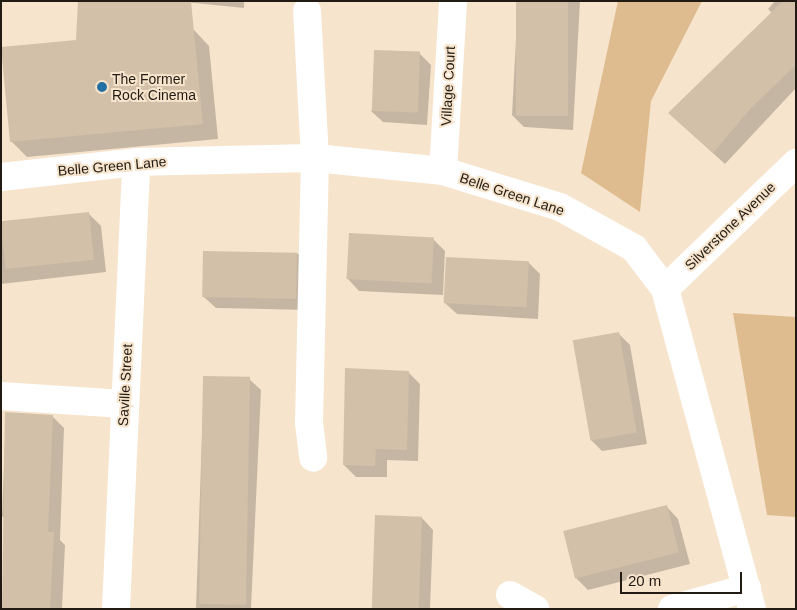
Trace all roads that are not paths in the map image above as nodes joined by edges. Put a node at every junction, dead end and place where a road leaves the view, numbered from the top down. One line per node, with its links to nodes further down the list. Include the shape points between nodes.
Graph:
1 (453, 1): 6 (street, Village Court)
2 (307, 11): 3 (street)
3 (315, 158): 4 (street, Belle Green Lane); 6 (street, Belle Green Lane); 11 (street, via 309,423)
4 (136, 162): 7 (street, Belle Green Lane); 10 (street, Saville Street)
5 (796, 163): 8 (street, Silverstone Avenue)
6 (443, 171): 8 (street, Belle Green Lane, via 560,207 634,248)
7 (1, 177)
8 (665, 289): 13 (street, Belle Green Lane)
9 (1, 396): 10 (street)
10 (124, 404): 14 (street, Saville Street)
11 (313, 458)
12 (510, 595): 15 (street)
13 (750, 598): 16 (street)
14 (116, 609)
15 (535, 609)
16 (672, 609)

